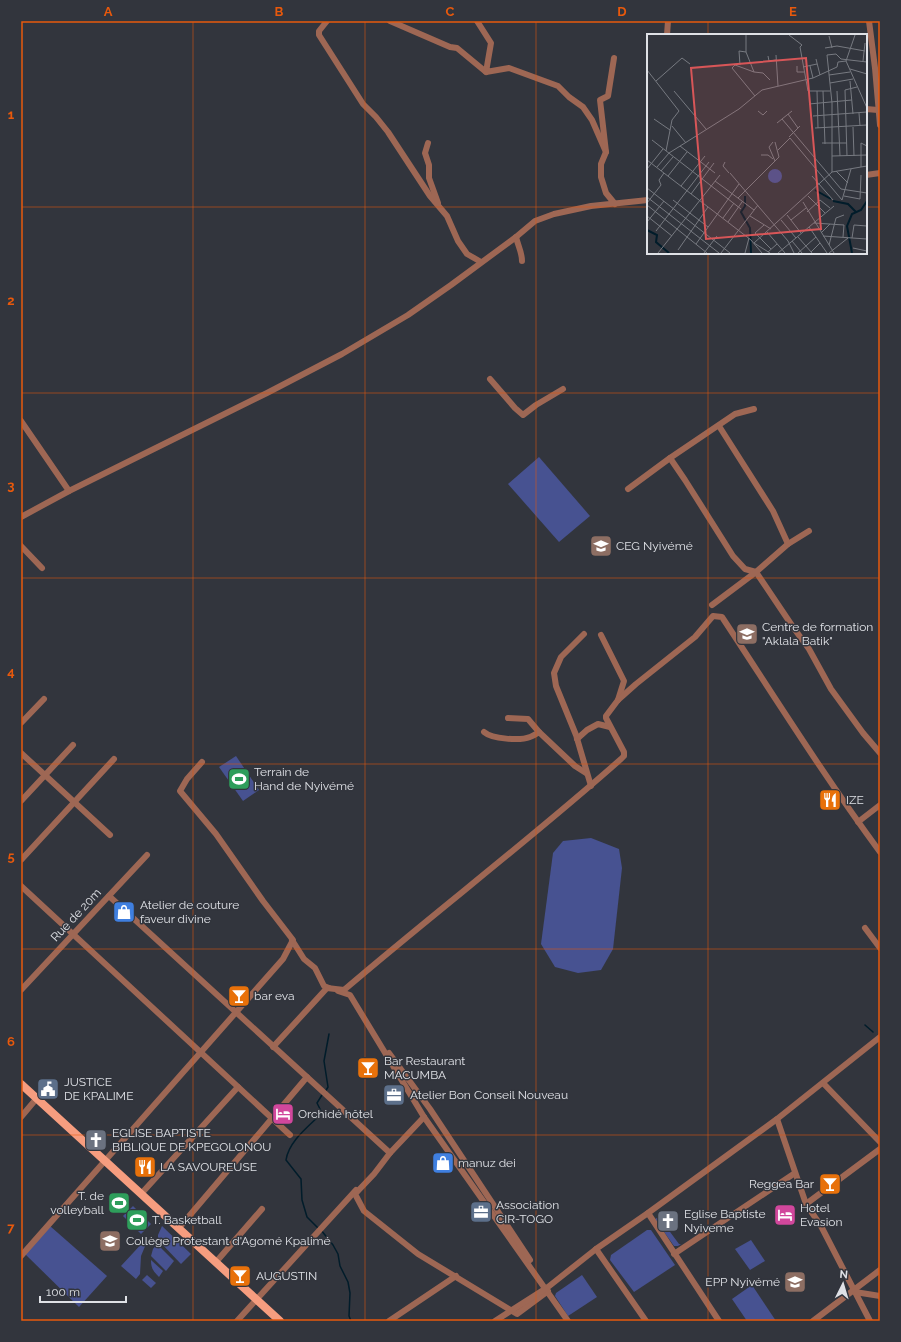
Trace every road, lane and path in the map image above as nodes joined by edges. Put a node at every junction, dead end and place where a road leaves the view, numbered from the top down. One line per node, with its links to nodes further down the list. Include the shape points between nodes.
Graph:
1 (327, 21): 19 (street, via 319,35 363,104 388,132 416,177)
2 (390, 21): 9 (street, via 457,48)
3 (478, 21): 9 (street, via 491,43)
4 (668, 21): 6 (street)
5 (869, 21): 8 (street)
6 (667, 34)
7 (614, 58): 14 (street, via 608,96 600,100)
8 (878, 68): 11 (street)
9 (486, 72): 14 (street, via 509,68 558,86 582,107 592,120)
10 (867, 109): 11 (street)
11 (878, 110): 12 (street)
12 (880, 124)
13 (428, 143): 19 (street, via 425,153 429,165 429,178)
14 (606, 152): 18 (street, via 601,164 601,177 606,193)
15 (880, 173): 16 (street)
16 (867, 175)
17 (647, 200): 18 (street)
18 (615, 204): 20 (street, via 554,214 535,221)
19 (439, 207): 22 (street, via 447,216 467,254)
20 (516, 237): 21 (street, via 522,252); 22 (street)
21 (522, 261)
22 (481, 262): 30 (street, via 408,315 342,354)
23 (490, 379): 24 (street, via 523,415)
24 (563, 389)
25 (754, 409): 27 (street, via 735,414)
26 (21, 421): 30 (street)
27 (719, 426): 28 (street); 33 (street, via 773,511)
28 (670, 458): 29 (street); 36 (street, via 733,556 746,569)
29 (628, 489)
30 (69, 491): 31 (street)
31 (21, 517)
32 (808, 531): 33 (street)
33 (788, 544): 36 (street)
34 (21, 546): 35 (street)
35 (42, 568)
36 (756, 572): 37 (street); 50 (street, via 809,649 831,689)
37 (712, 605)
38 (584, 634): 47 (street, via 561,657 554,673 556,686)
39 (601, 635): 41 (street, via 624,681)
40 (44, 699): 43 (street)
41 (618, 700): 44 (street, via 606,716); 59 (street, via 695,638 713,616 722,617)
42 (508, 718): 46 (street, via 528,719)
43 (21, 723)
44 (610, 727): 47 (street, via 598,724); 55 (street, via 624,756)
45 (484, 732): 46 (street, via 492,736 519,739)
46 (539, 732): 53 (street)
47 (577, 739): 53 (street)
48 (73, 745): 54 (street)
49 (21, 753): 54 (street)
50 (880, 753)
51 (114, 760): 57 (street)
52 (202, 762): 72 (street, via 180,790 216,834 293,940 283,959)
53 (586, 773): 55 (street)
54 (45, 775): 56 (street); 57 (street)
55 (591, 786): 71 (street)
56 (21, 801)
57 (74, 802): 60 (street); 64 (street)
58 (880, 805): 59 (street)
59 (858, 822): 62 (street)
60 (110, 835)
61 (228, 846): 83 (street, via 304,959 315,968 324,986 350,995)
62 (880, 852)
63 (147, 855): 66 (street, Rue de 20m)
64 (21, 860)
65 (21, 886): 68 (street)
66 (109, 896): 68 (street, Rue de 20m); 72 (street)
67 (865, 928): 69 (street)
68 (73, 934): 70 (street, Rue de 20m); 75 (street)
69 (880, 948)
70 (21, 990)
71 (344, 990): 74 (street, via 327,988); 81 (street)
72 (236, 1013): 74 (street); 75 (street)
73 (880, 1036): 77 (street)
74 (273, 1046): 76 (street)
75 (201, 1053): 79 (street); 90 (street)
76 (307, 1077): 84 (street); 89 (street)
77 (823, 1083): 85 (street); 87 (street)
78 (21, 1084): 80 (main road)
79 (238, 1087): 84 (street); 92 (street)
80 (37, 1098): 82 (street); 90 (main road)
81 (430, 1109): 89 (street); 104 (street)
82 (21, 1117)
83 (424, 1117): 89 (street); 104 (street)
84 (272, 1118): 86 (street); 97 (street)
85 (777, 1119): 91 (street); 95 (street)
86 (290, 1135)
87 (880, 1142)
88 (880, 1149): 93 (street)
89 (390, 1153): 104 (street, via 355,1194 364,1211 418,1254 517,1314); 107 (street)
90 (105, 1161): 92 (main road); 100 (street)
91 (795, 1173): 93 (street); 99 (street)
92 (142, 1194): 97 (main road)
93 (806, 1204): 105 (street, via 821,1226)
94 (262, 1208): 101 (street)
95 (648, 1213): 98 (street); 99 (street)
96 (371, 1217): 103 (street, via 404,1244)
97 (179, 1228): 101 (main road)
98 (596, 1249): 104 (street); 114 (street)
99 (674, 1254): 115 (street)
100 (21, 1255)
101 (216, 1262): 107 (main road)
102 (880, 1270): 105 (street)
103 (456, 1276): 108 (street); 111 (street)
104 (548, 1289): 108 (street); 113 (street)
105 (855, 1291): 106 (street); 116 (street); 117 (street)
106 (880, 1296)
107 (257, 1300): 109 (street); 110 (main road)
108 (510, 1311): 112 (street)
109 (237, 1321)
110 (280, 1321)
111 (389, 1321)
112 (495, 1321)
113 (570, 1321)
114 (646, 1321)
115 (719, 1321)
116 (812, 1321)
117 (870, 1321)

